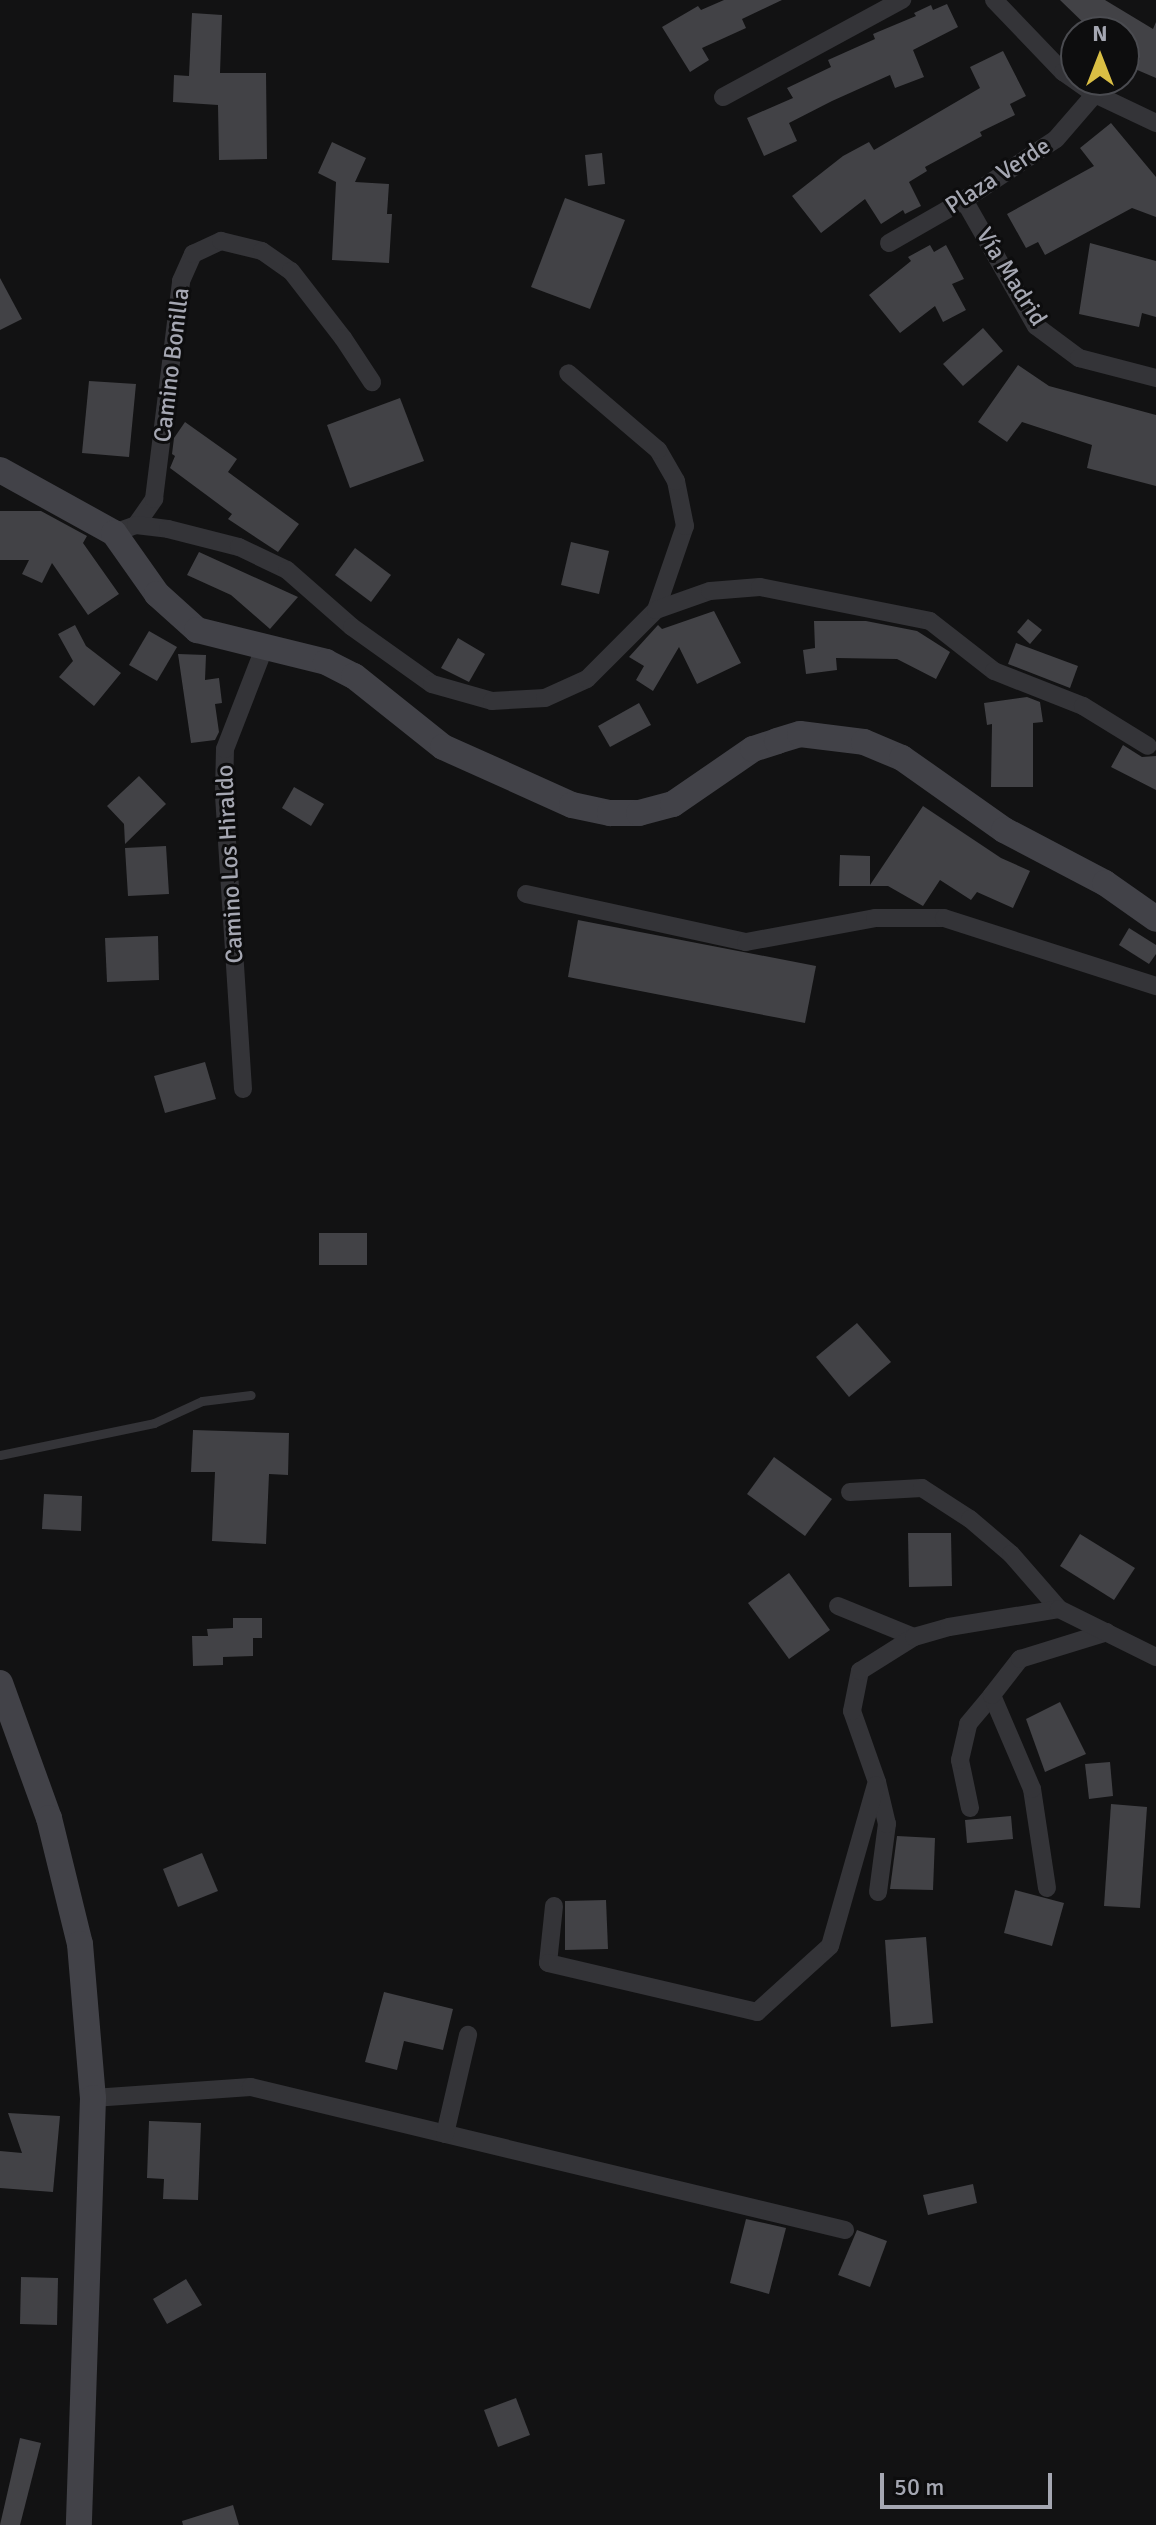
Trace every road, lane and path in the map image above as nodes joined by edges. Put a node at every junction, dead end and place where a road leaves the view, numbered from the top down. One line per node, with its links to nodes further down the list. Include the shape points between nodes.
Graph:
1 (902, 0): 6 (street)
2 (994, 0): 3 (street)
3 (1060, 69)
4 (1093, 96): 8 (street, Plaza Verde, via 1056,139)
5 (1099, 96): 7 (street)
6 (723, 97)
7 (1156, 123)
8 (964, 200): 9 (street, Plaza Verde); 11 (street, Vía Madrid, via 1036,326 1079,358)
9 (889, 243)
10 (568, 373): 15 (street, via 658,450 676,481 685,526)
11 (1156, 378)
12 (372, 382): 14 (street, Camino Bonilla, via 291,271 262,251 221,241 193,254 181,281 154,499)
13 (0, 470): 14 (main road)
14 (125, 529): 15 (street, via 168,529 239,547 287,570 352,627 432,684 492,701 545,698 587,679); 16 (main road, via 157,594 177,615 197,630)
15 (656, 610): 17 (street, via 710,591 760,587 930,621 994,671 1083,706)
16 (265, 646): 19 (main road, via 326,662 354,676 443,747 572,805 610,813 639,813 673,804 753,749 800,734 864,742 902,758 1004,830 1105,883); 21 (street, Camino Los Hiraldo, via 225,749)
17 (1148, 746)
18 (526, 894): 20 (street, via 746,942 875,918 944,918)
19 (1156, 919)
20 (1156, 986)
21 (243, 1089)
22 (251, 1395): 23 (lane, via 202,1401 154,1423)
23 (0, 1455)
24 (850, 1492): 26 (street, via 922,1488 1011,1554)
25 (838, 1606): 28 (street)
26 (1059, 1609): 27 (street); 28 (street)
27 (1107, 1632): 29 (street); 31 (street, via 1020,1659)
28 (914, 1637): 32 (street, via 860,1671 852,1711)
29 (1156, 1657)
30 (0, 1683): 38 (main road, via 49,1818 80,1944)
31 (992, 1695): 33 (street, via 968,1724 960,1760); 34 (street, via 1032,1789)
32 (877, 1782): 35 (street, via 887,1824); 36 (street, via 830,1946 757,2012 548,1963)
33 (970, 1808)
34 (1047, 1888)
35 (878, 1892)
36 (554, 1906)
37 (468, 2035): 39 (street)
38 (93, 2098): 39 (street, via 251,2087); 41 (main road)
39 (445, 2134): 40 (street)
40 (845, 2230)
41 (79, 2525)

